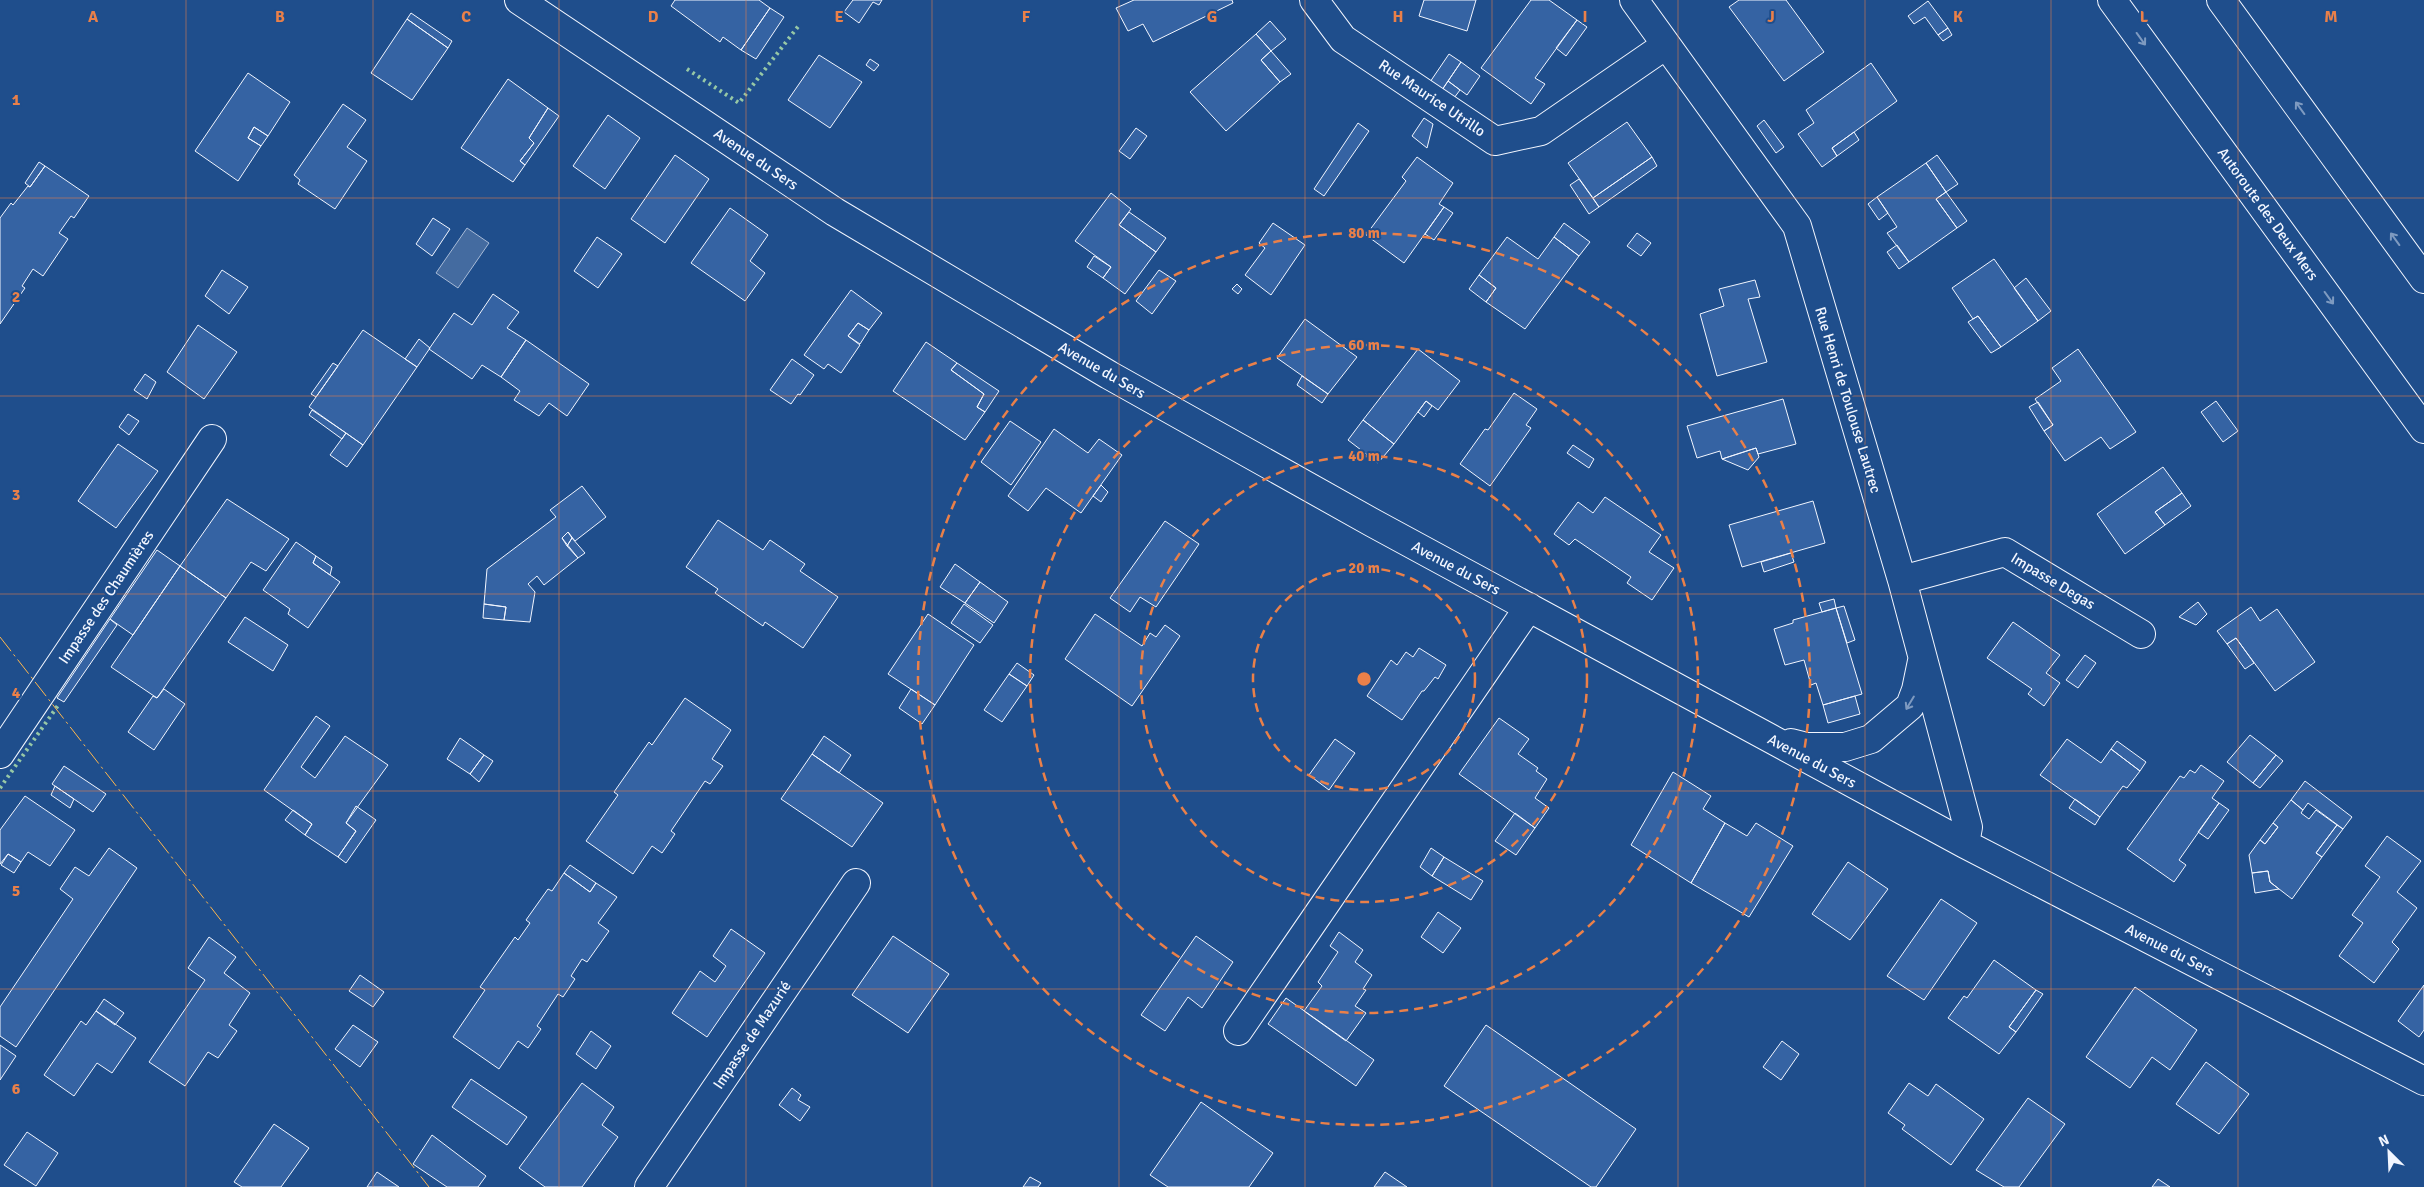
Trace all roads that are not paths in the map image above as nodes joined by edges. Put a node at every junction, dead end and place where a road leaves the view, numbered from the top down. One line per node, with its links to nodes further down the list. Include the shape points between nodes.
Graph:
1 (519, 0): 11 (main road, Avenue du Sers, via 835,212 1109,375)
2 (1314, 0): 6 (main road, Rue Maurice Utrillo, via 1343,39 1495,141 1541,132)
3 (1634, 0): 6 (main road, Rue Henri de Toulouse Lautrec)
4 (2112, 0): 8 (main road, Autoroute des Deux Mers, one-way to 8)
5 (2221, 0): 7 (main road, one-way to 5)
6 (1666, 45): 10 (main road, Rue Henri de Toulouse Lautrec, via 1796,226)
7 (2424, 279)
8 (2424, 429)
9 (212, 440): 15 (main road, Impasse des Chaumières)
10 (1902, 580): 12 (main road, Impasse Degas, via 2005,552); 13 (main road, Rue Henri de Toulouse Lautrec)
11 (1529, 607): 14 (main road, Avenue du Sers); 18 (main road)
12 (2140, 634)
13 (1922, 657): 14 (main road, one-way to 14, via 1910,706 1871,738 1845,747 1807,747); 16 (main road, Rue Henri de Toulouse Lautrec, via 1968,827)
14 (1760, 733): 16 (main road, Avenue du Sers)
15 (0, 754)
16 (1965, 844): 19 (main road, Avenue du Sers)
17 (856, 883): 20 (main road, Impasse de Mazurié)
18 (1238, 1031)
19 (2424, 1081)
20 (649, 1187)

